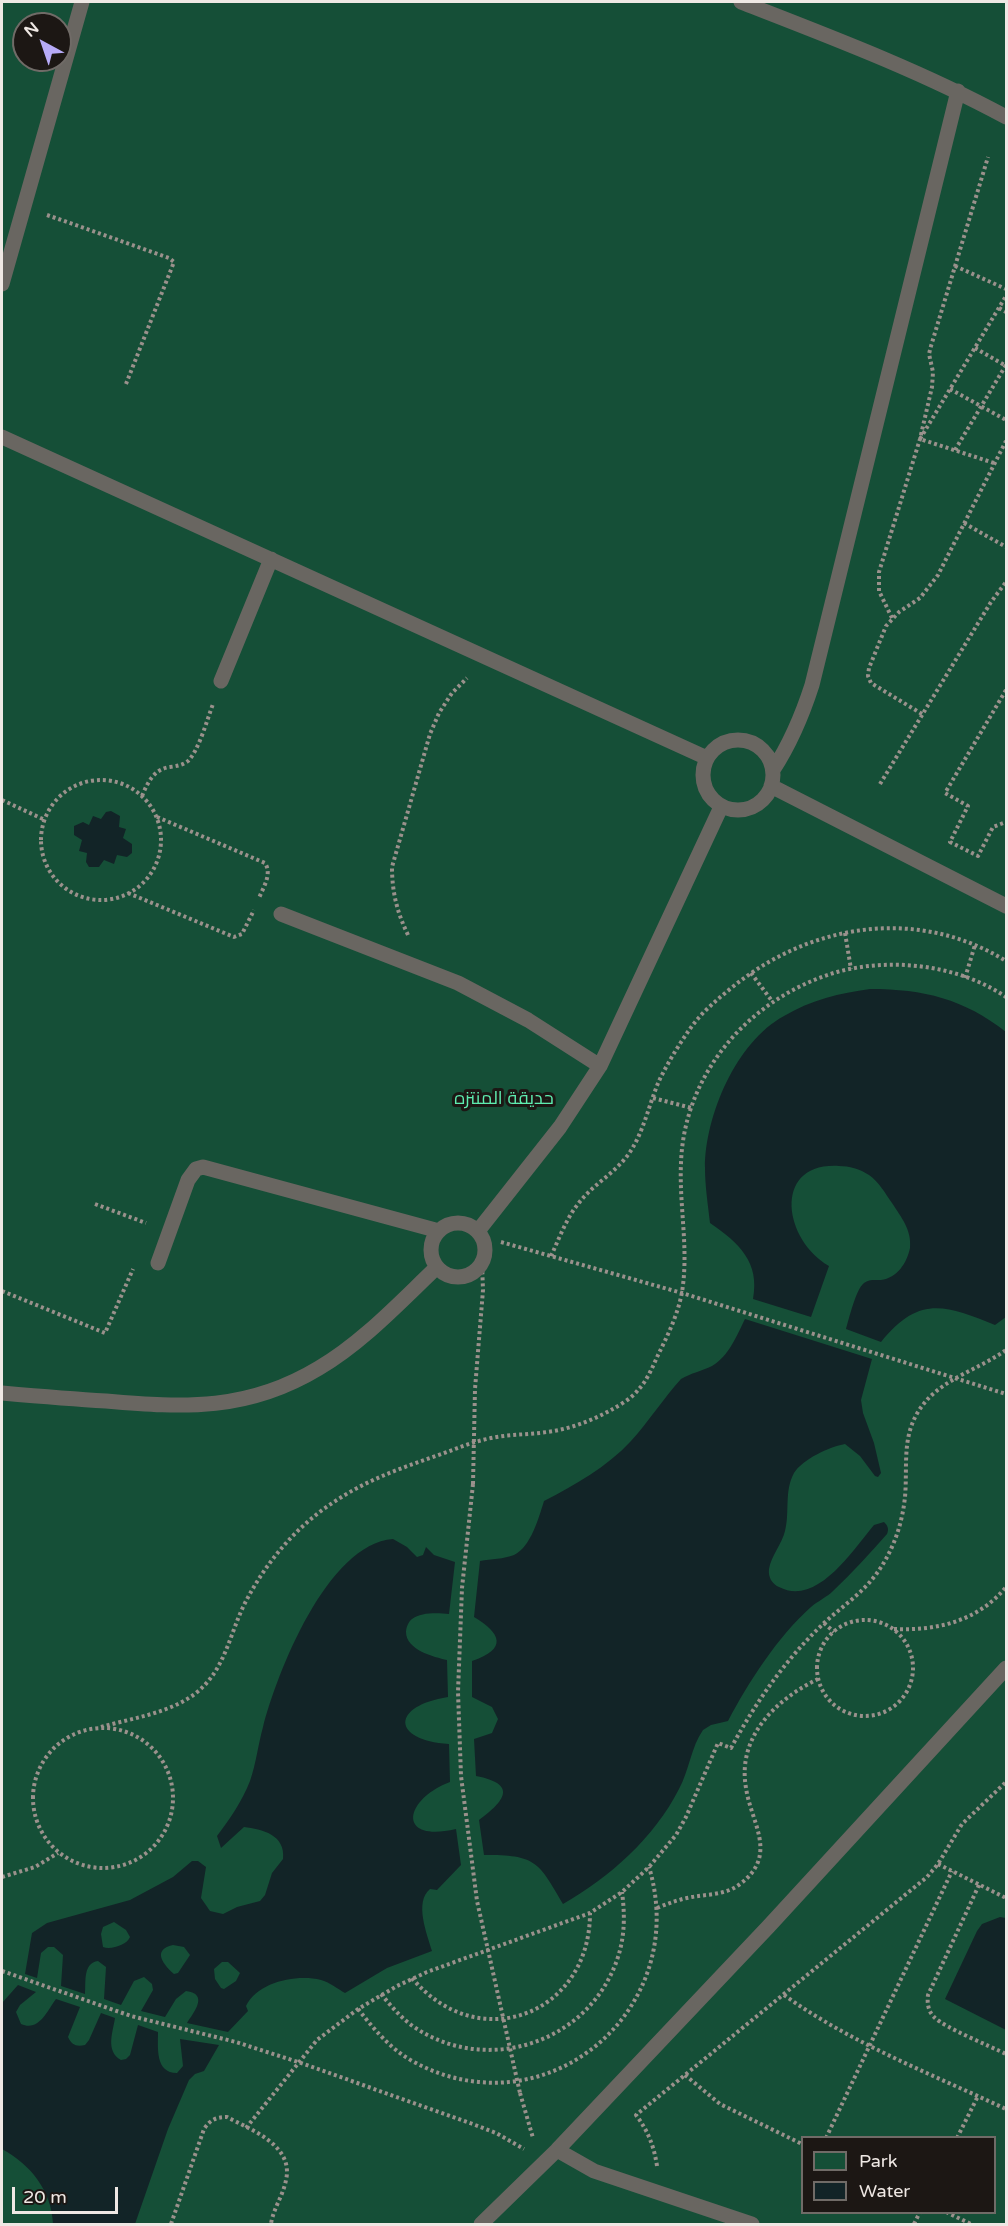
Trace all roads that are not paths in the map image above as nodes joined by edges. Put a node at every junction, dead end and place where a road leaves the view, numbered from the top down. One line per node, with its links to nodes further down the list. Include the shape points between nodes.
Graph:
1 (82, 2): 5 (lane)
2 (741, 2): 3 (lane)
3 (958, 91): 4 (lane); 10 (lane, via 812,686)
4 (1006, 117)
5 (2, 284)
6 (2, 437): 7 (lane)
7 (271, 559): 8 (lane); 9 (lane)
8 (221, 681)
9 (707, 758): 10 (lane, via 726,742 751,743 769,759); 11 (lane, via 702,776 708,794)
10 (772, 778): 11 (lane, via 764,799 751,808 736,811); 12 (lane)
11 (722, 807): 14 (lane)
12 (1006, 906)
13 (281, 914): 14 (lane, via 494,1000)
14 (600, 1066): 16 (lane)
15 (439, 1231): 16 (lane, via 463,1223); 17 (lane, via 203,1167 191,1174); 18 (lane, via 432,1243 431,1256)
16 (480, 1234): 18 (lane, via 485,1254 475,1270 455,1276)
17 (158, 1263)
18 (437, 1267): 19 (lane, via 345,1351 310,1373 264,1394 203,1406 171,1406)
19 (2, 1393)
20 (1006, 1668): 21 (lane)
21 (557, 2150): 22 (lane); 23 (lane, via 594,2171)
22 (481, 2224)
23 (752, 2224)

